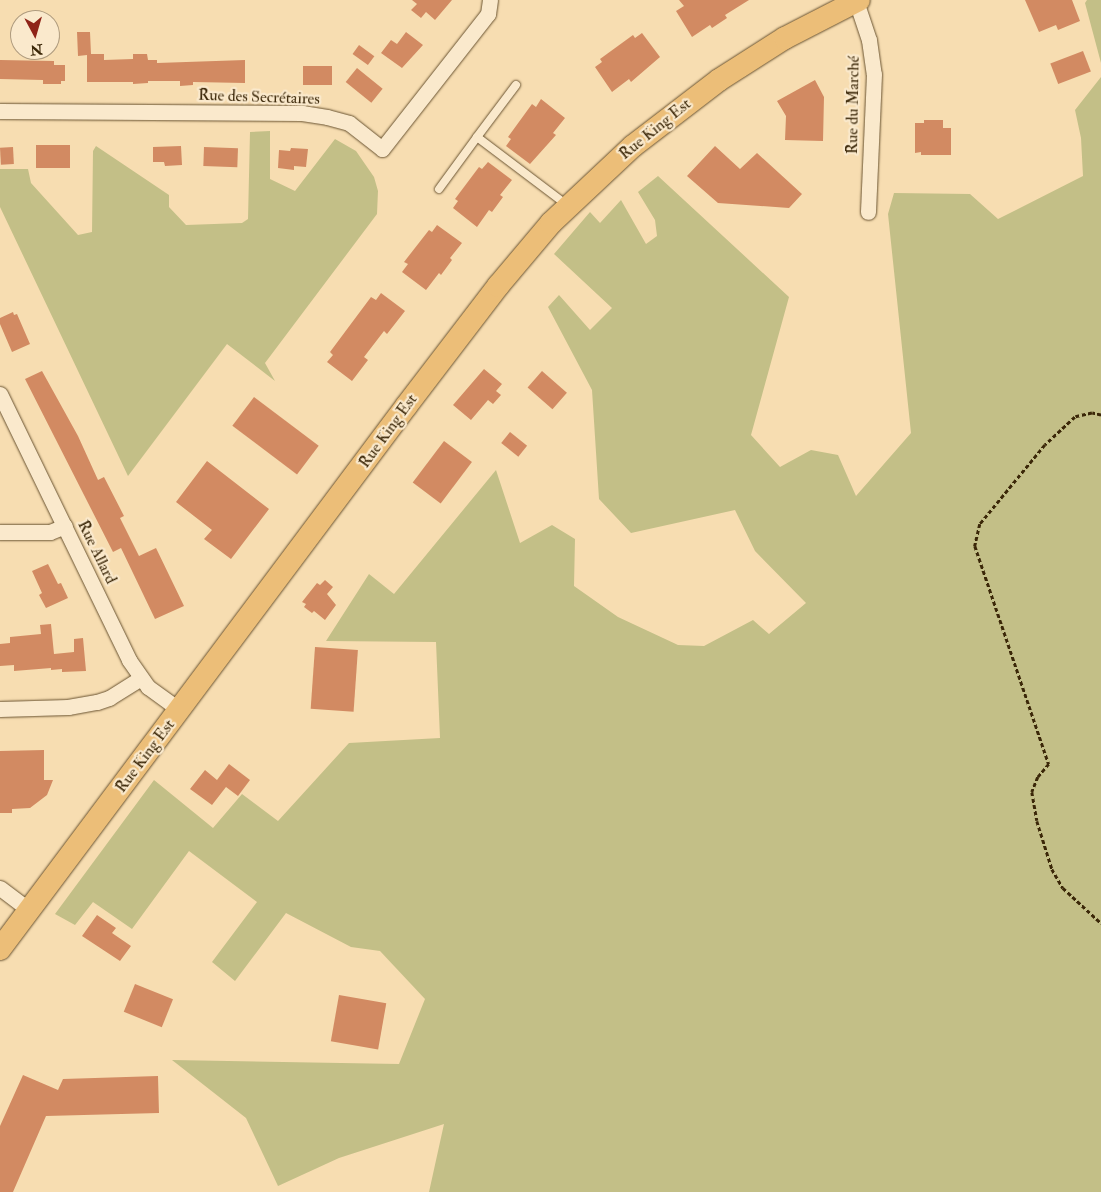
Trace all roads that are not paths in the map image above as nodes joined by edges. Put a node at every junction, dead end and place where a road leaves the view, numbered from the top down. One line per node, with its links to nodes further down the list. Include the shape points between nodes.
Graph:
1 (490, 0): 4 (street, Rue des Secrétaires, via 488,14 382,149 349,123 302,113)
2 (858, 1): 7 (main road, Rue King Est, via 785,38 719,80 633,146); 8 (street, Rue du Marché, via 874,74)
3 (516, 85): 5 (lane)
4 (0, 111)
5 (477, 137): 6 (lane); 7 (lane)
6 (438, 189)
7 (569, 206): 14 (main road, Rue King Est, via 498,286)
8 (868, 212)
9 (0, 394): 10 (street, Rue Allard)
10 (65, 526): 11 (street, via 50,532); 12 (street, Rue Allard)
11 (0, 532)
12 (140, 679): 13 (street, via 109,698 86,704); 14 (street, Rue Allard, via 156,695)
13 (0, 709)
14 (180, 710): 16 (main road, Rue King Est)
15 (0, 888): 16 (street)
16 (29, 910): 17 (main road, Rue King Est)
17 (0, 949)

